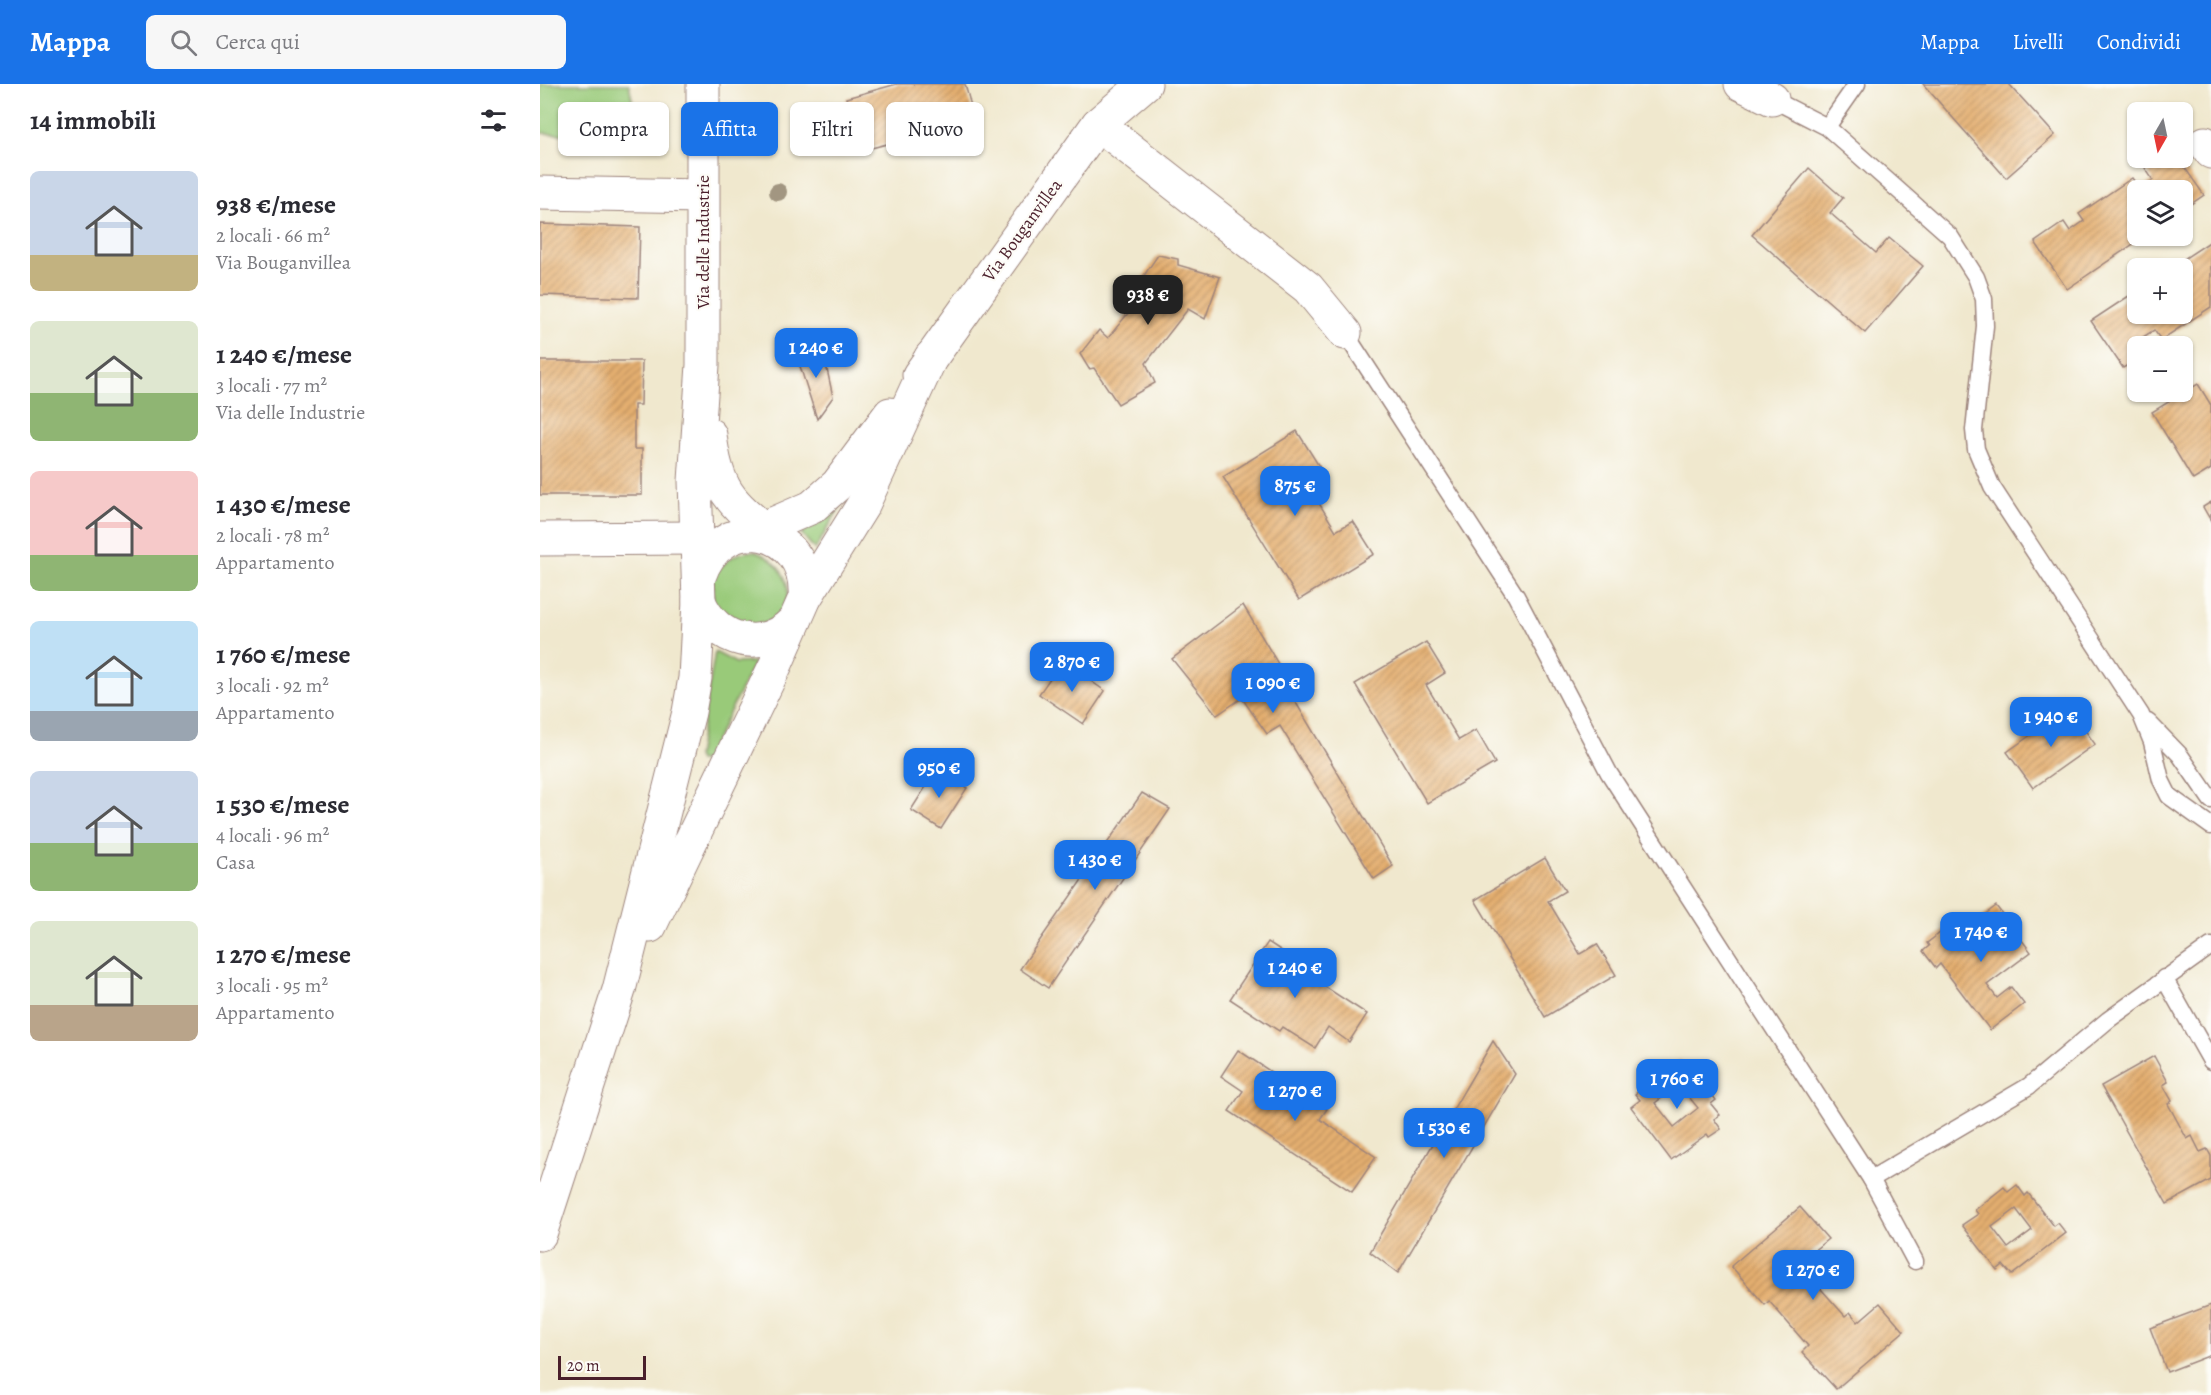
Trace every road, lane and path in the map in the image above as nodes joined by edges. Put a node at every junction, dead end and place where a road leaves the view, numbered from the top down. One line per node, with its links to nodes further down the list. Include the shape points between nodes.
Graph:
1 (702, 84): 9 (main road, Via delle Industrie)
2 (1145, 84): 6 (main road, Via Bouganvillea)
3 (1741, 84): 5 (main road)
4 (1857, 84): 7 (lane)
5 (1772, 99): 7 (lane)
6 (1098, 124): 10 (main road, via 1308,288); 11 (main road, Via Bouganvillea)
7 (1827, 128): 18 (lane, via 1950,236 1976,276 1984,299 1985,326 1974,430 1976,449 1992,487)
8 (540, 193): 9 (main road)
9 (702, 196): 12 (main road, Via delle Industrie)
10 (1345, 333): 25 (lane, via 1516,596 1609,773)
11 (931, 357): 13 (main road, via 837,485 812,507); 17 (main road, via 863,505)
12 (703, 365): 13 (main road, via 720,485); 14 (main road, via 695,481)
13 (763, 534): 16 (main road, via 738,535 717,546 708,555); 17 (main road, via 797,557 806,584)
14 (697, 538): 15 (main road); 16 (main road)
15 (540, 539)
16 (699, 589): 17 (main road, via 704,612 719,630 741,640 776,635); 23 (main road, via 695,678 689,712)
17 (800, 609): 23 (main road)
18 (2141, 715): 19 (lane, via 2180,755); 20 (lane, via 2169,796)
19 (2211, 800)
20 (2211, 826)
21 (2211, 946): 22 (lane)
22 (2164, 978): 24 (lane); 25 (lane, via 2029,1086)
23 (619, 990): 26 (main road)
24 (2211, 1061)
25 (1871, 1179): 27 (lane)
26 (540, 1234)
27 (1915, 1261)

